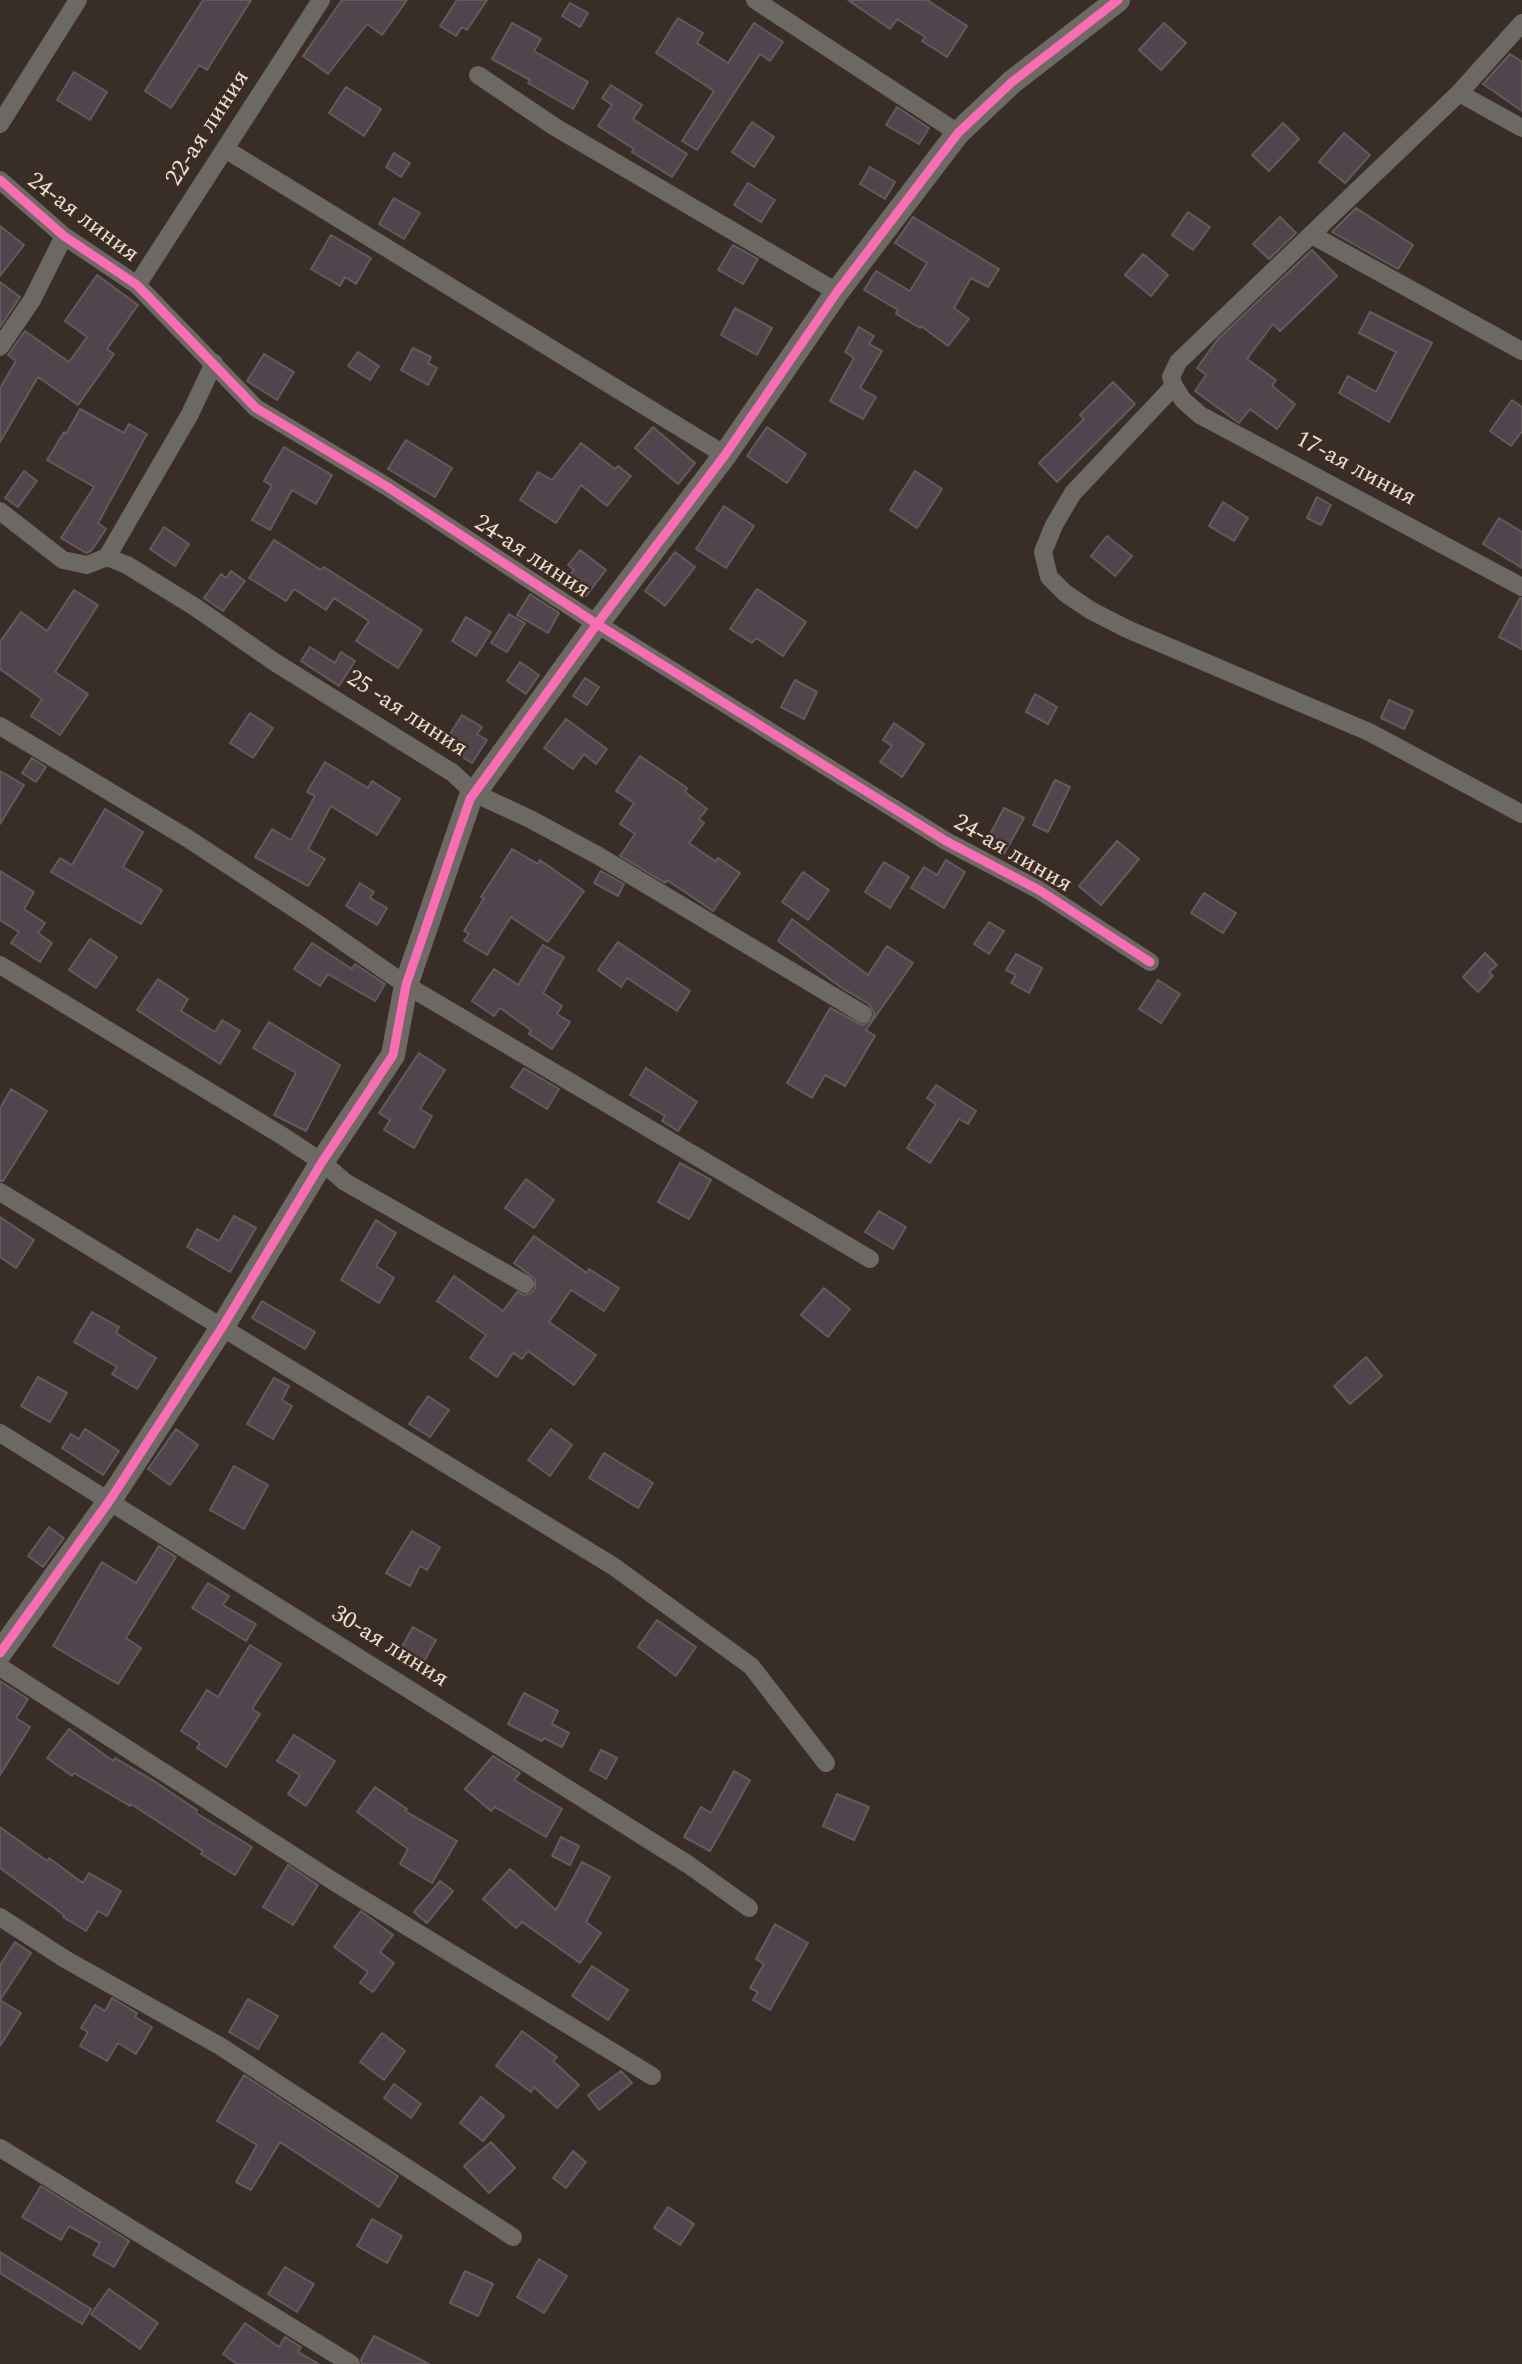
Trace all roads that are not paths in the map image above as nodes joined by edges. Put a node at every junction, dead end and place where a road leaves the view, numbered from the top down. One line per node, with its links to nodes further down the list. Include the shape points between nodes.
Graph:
1 (78, 0): 8 (street)
2 (321, 0): 11 (street, 22-ая линия)
3 (755, 0): 10 (street)
4 (1118, 0): 10 (street, via 1012,82)
5 (1522, 23): 7 (street)
6 (478, 75): 16 (street, via 555,127)
7 (1460, 93): 9 (street); 13 (street)
8 (0, 124)
9 (1522, 128)
10 (958, 133): 16 (street)
11 (225, 149): 15 (street, 22-ая линия); 21 (street)
12 (0, 180): 14 (street, 24-ая линия)
13 (1312, 235): 18 (street); 20 (street, via 1178,362 1171,377)
14 (64, 236): 15 (street, 24-ая линия); 17 (street, via 32,300)
15 (137, 285): 19 (street, 24-ая линия)
16 (837, 292): 21 (street)
17 (0, 347)
18 (1522, 351)
19 (214, 363): 23 (street, via 190,414); 25 (street, 24-ая линия, via 256,408 386,486)
20 (1174, 386): 24 (street, 17-ая линия, via 1200,415); 28 (street, via 1073,494 1043,552 1049,577 1090,610 1127,629 1369,732)
21 (724, 456): 25 (street)
22 (0, 511): 23 (street, via 63,560 87,565)
23 (107, 557): 27 (street, 25 -ая линия, via 195,607 388,731 453,773)
24 (1522, 587)
25 (597, 624): 27 (street); 29 (street, 24-ая линия, via 946,841 1039,890)
26 (0, 726): 31 (street, via 187,838)
27 (474, 793): 31 (street); 32 (street, 25 -ая линия, via 597,855)
28 (1522, 814)
29 (1150, 962)
30 (0, 965): 33 (street)
31 (406, 985): 33 (street, via 393,1055); 35 (street)
32 (863, 1014)
33 (322, 1162): 36 (street, via 345,1182); 37 (street)
34 (0, 1192): 37 (street)
35 (870, 1259)
36 (525, 1284)
37 (223, 1326): 39 (street); 42 (street, via 624,1574 751,1666)
38 (0, 1433): 39 (street, 30-ая линия)
39 (110, 1500): 40 (street); 43 (street, 30-ая линия, via 690,1865)
40 (0, 1653)
41 (0, 1667): 45 (street, via 336,1883)
42 (826, 1763)
43 (749, 1908)
44 (0, 1917): 47 (street, via 220,2046)
45 (652, 2076)
46 (0, 2148): 48 (street)
47 (513, 2237)
48 (351, 2364)

